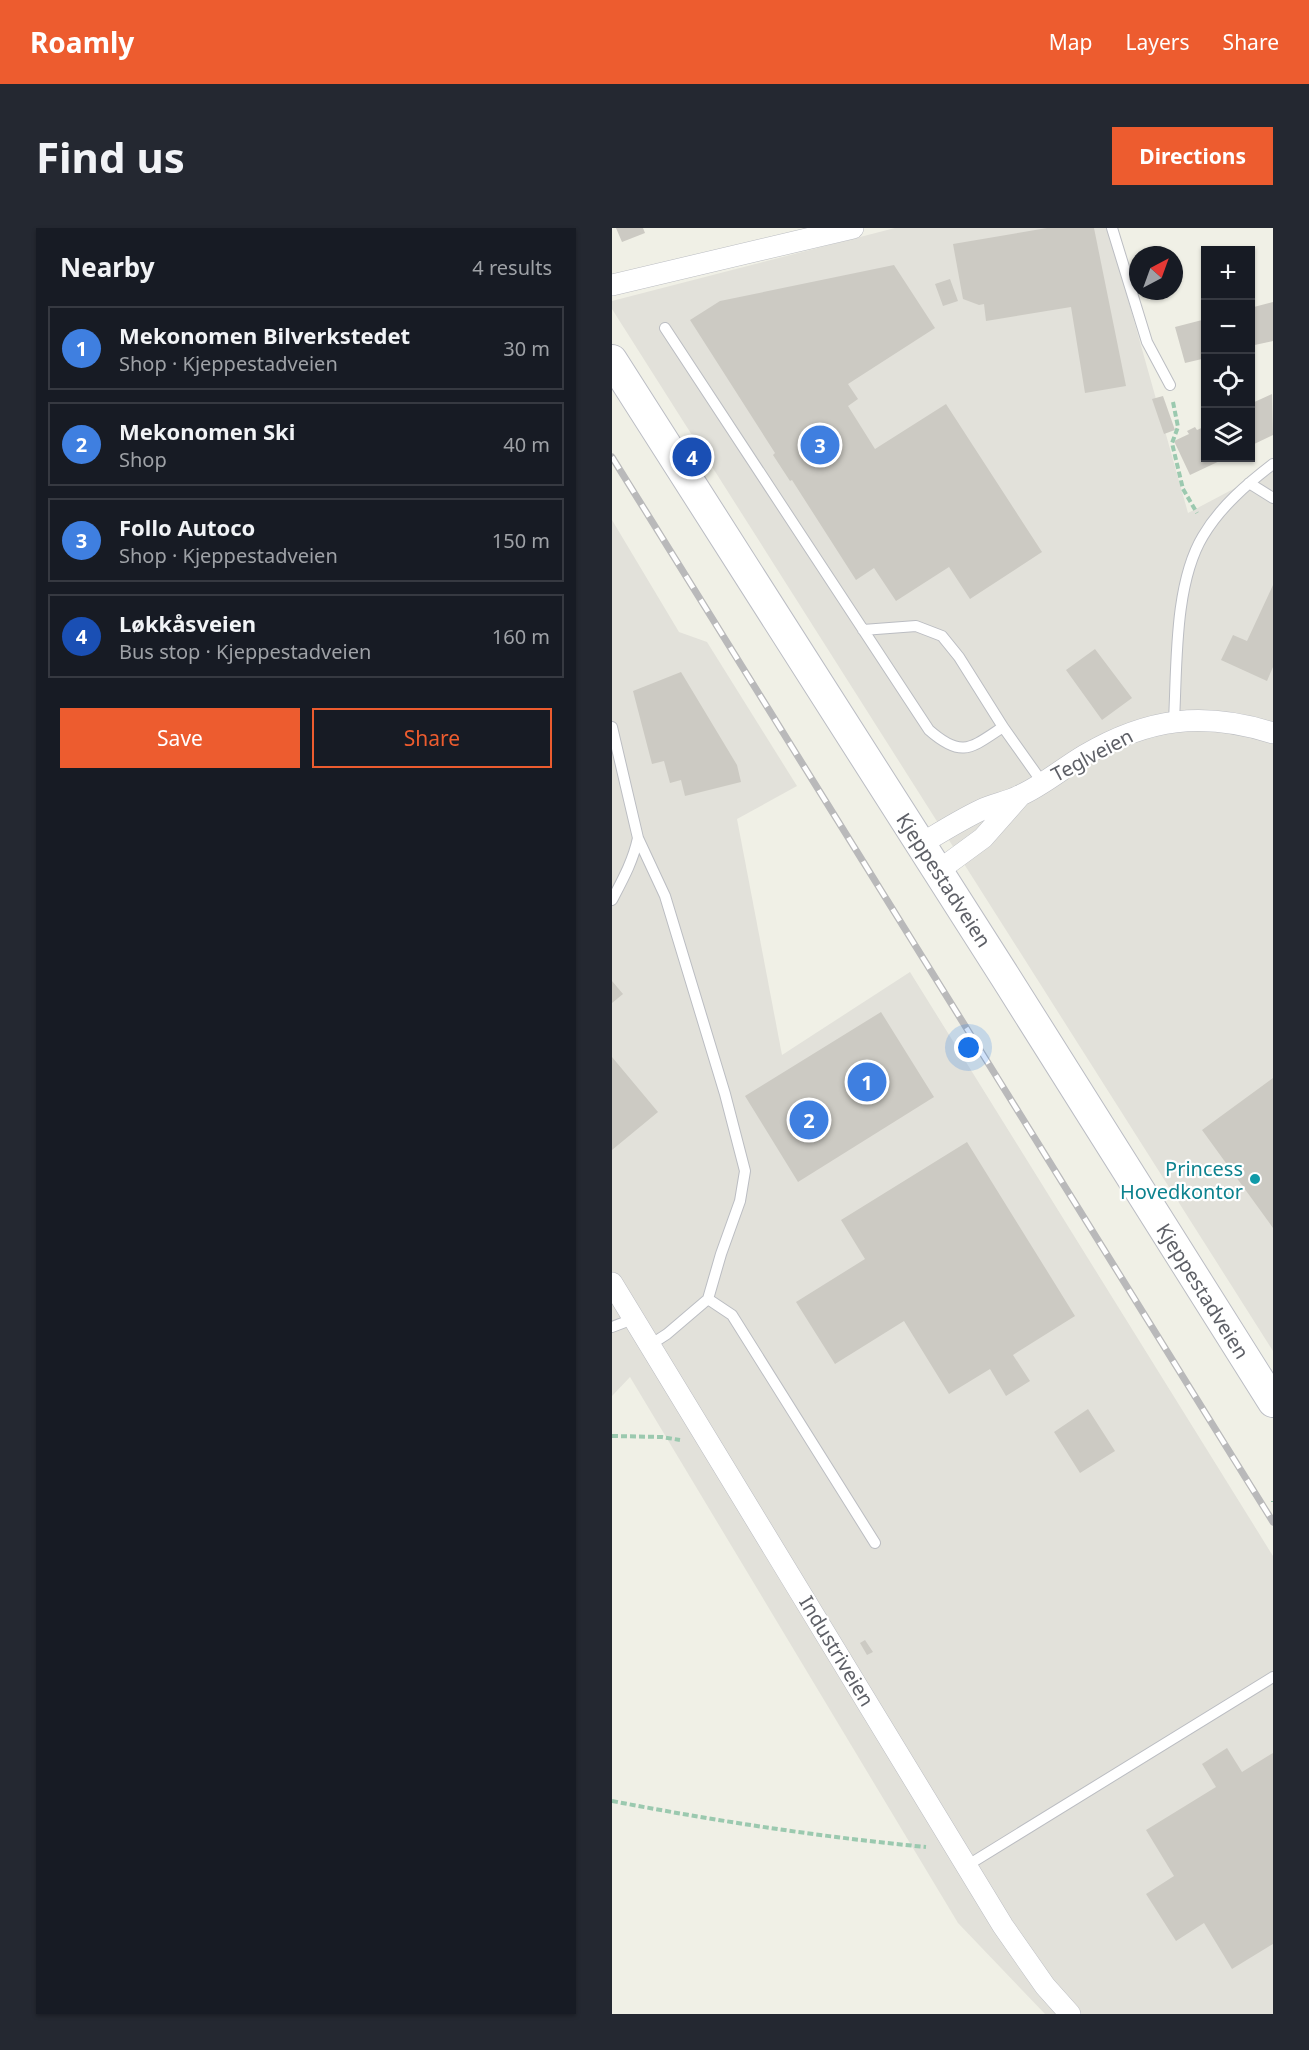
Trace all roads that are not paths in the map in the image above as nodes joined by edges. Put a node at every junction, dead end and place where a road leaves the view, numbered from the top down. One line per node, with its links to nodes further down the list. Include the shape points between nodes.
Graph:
1 (853, 228): 3 (street)
2 (1112, 228): 6 (lane, via 1147,342)
3 (612, 285)
4 (665, 328): 10 (lane)
5 (612, 360): 18 (main road, Kjeppestadveien)
6 (1170, 385)
7 (1273, 464): 8 (lane)
8 (1249, 483): 9 (lane); 11 (lane, via 1222,509 1202,537 1186,576)
9 (1273, 498)
10 (863, 630): 13 (lane, via 916,626 942,636); 13 (lane, via 928,730 942,742 959,749 972,747)
11 (1174, 721): 14 (street, Teglveien, via 1226,723); 15 (street, Teglveien, via 1119,737)
12 (612, 727): 17 (lane)
13 (1003, 727): 15 (lane)
14 (1273, 732)
15 (1042, 782): 16 (street, Teglveien)
16 (1020, 796): 18 (street, Teglveien, via 982,809); 19 (street, Teglveien, via 983,838)
17 (638, 838): 20 (lane); 22 (lane, via 664,896 745,1171 740,1201)
18 (921, 844): 19 (main road, Kjeppestadveien)
19 (938, 871): 26 (main road, Kjeppestadveien)
20 (612, 900)
21 (612, 1283): 23 (street, Industriveien)
22 (708, 1299): 25 (lane); 27 (lane, via 732,1315)
23 (633, 1319): 24 (lane); 25 (street, Industriveien)
24 (612, 1327)
25 (650, 1345): 29 (street, Industriveien)
26 (1273, 1402)
27 (875, 1543)
28 (1273, 1677): 29 (lane)
29 (968, 1865): 30 (street, Industriveien, via 1045,1986)
30 (1070, 2014)

